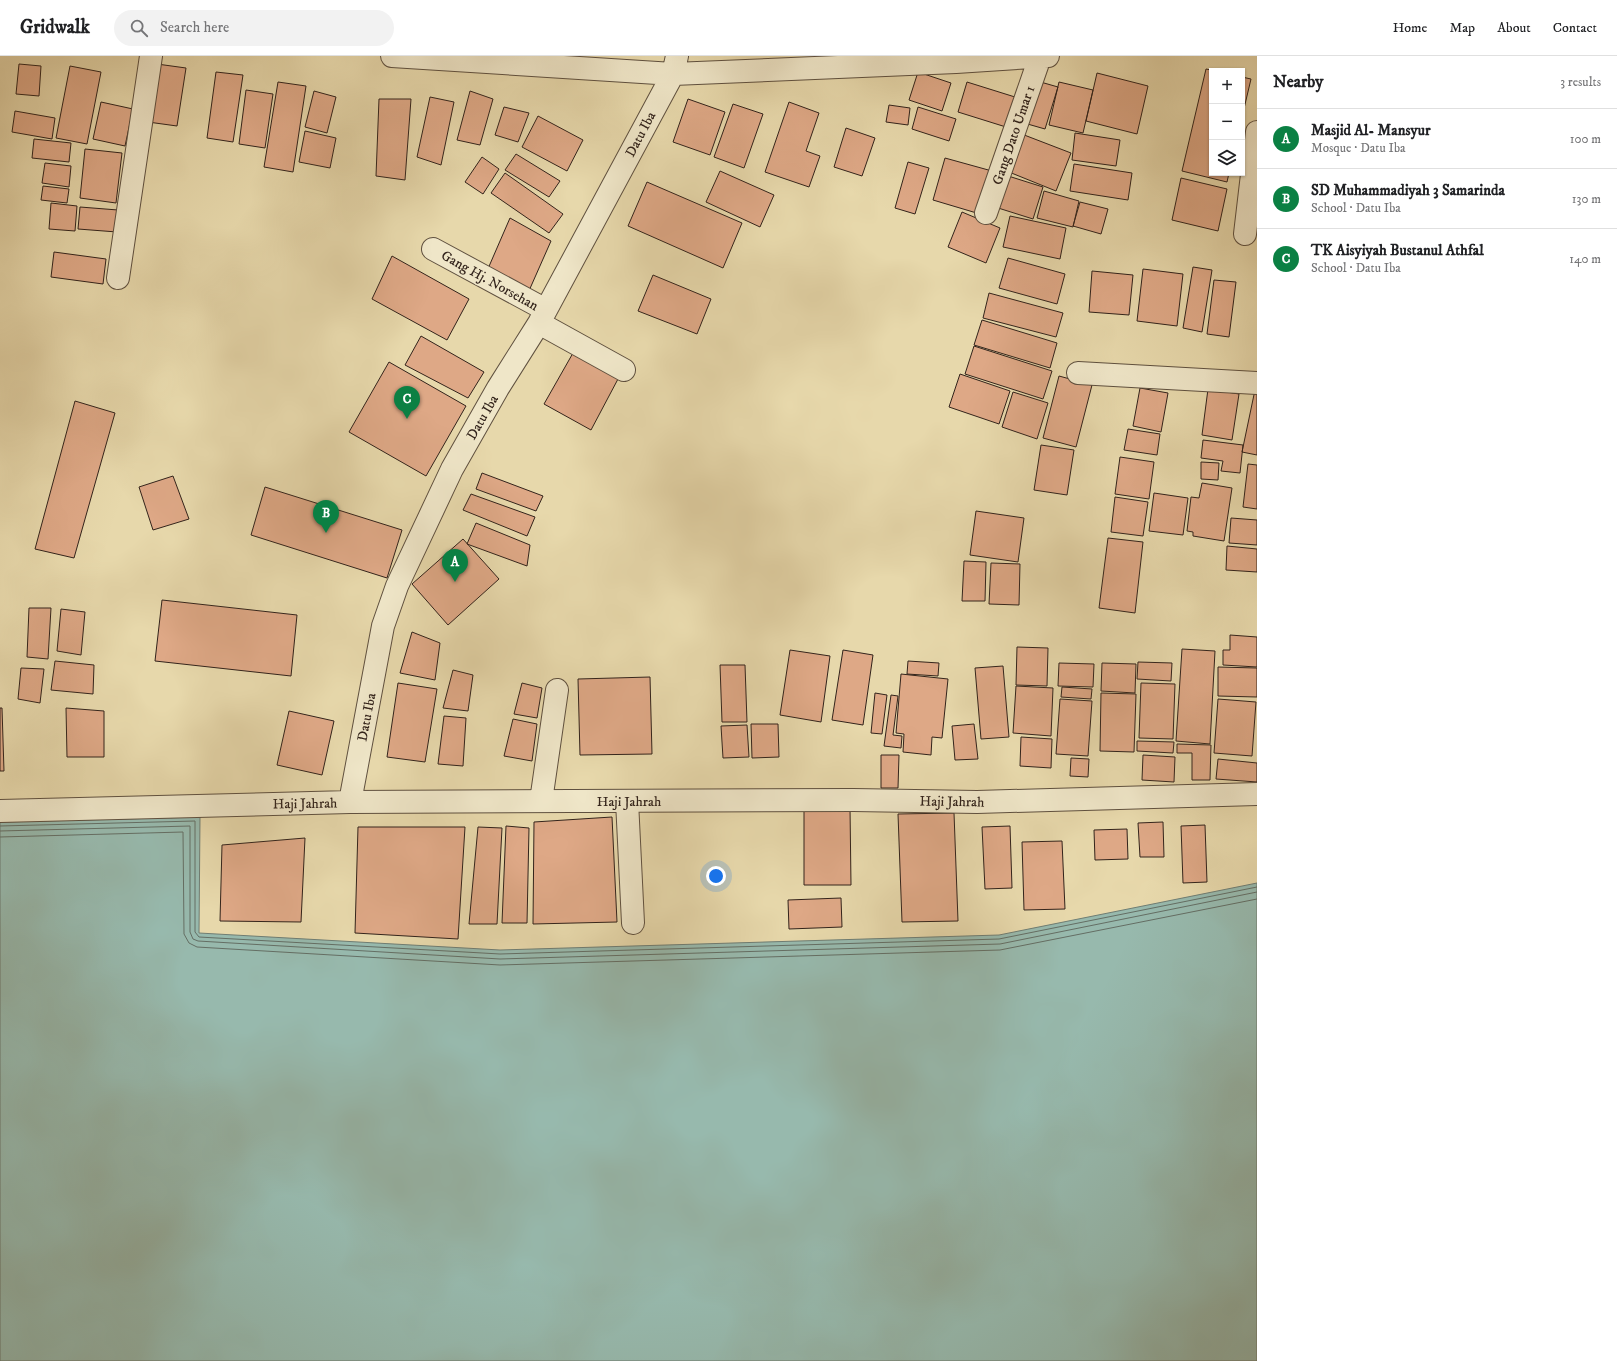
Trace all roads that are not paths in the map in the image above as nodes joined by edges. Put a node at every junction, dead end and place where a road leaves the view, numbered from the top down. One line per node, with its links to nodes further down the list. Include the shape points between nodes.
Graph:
1 (151, 56): 10 (street)
2 (392, 56): 5 (street)
3 (1044, 56): 4 (street); 7 (street, Gang Dato Umar 1)
4 (957, 59): 5 (street)
5 (675, 65): 11 (street, Datu Iba)
6 (1257, 132): 8 (street)
7 (986, 213)
8 (1246, 234)
9 (433, 249): 11 (street, Gang Hj. Norsehan)
10 (118, 278)
11 (543, 317): 12 (street, Gang Hj. Norsehan); 19 (street, Datu Iba, via 498,388 452,469 397,586 383,626)
12 (624, 370)
13 (1078, 373): 14 (street)
14 (1257, 383)
15 (557, 690): 17 (street)
16 (1257, 794): 18 (street, Haji Jahrah, via 976,802)
17 (541, 801): 18 (street, Haji Jahrah); 19 (street, Haji Jahrah)
18 (627, 801): 21 (street)
19 (350, 802): 20 (street, Haji Jahrah)
20 (0, 810)
21 (632, 923)

